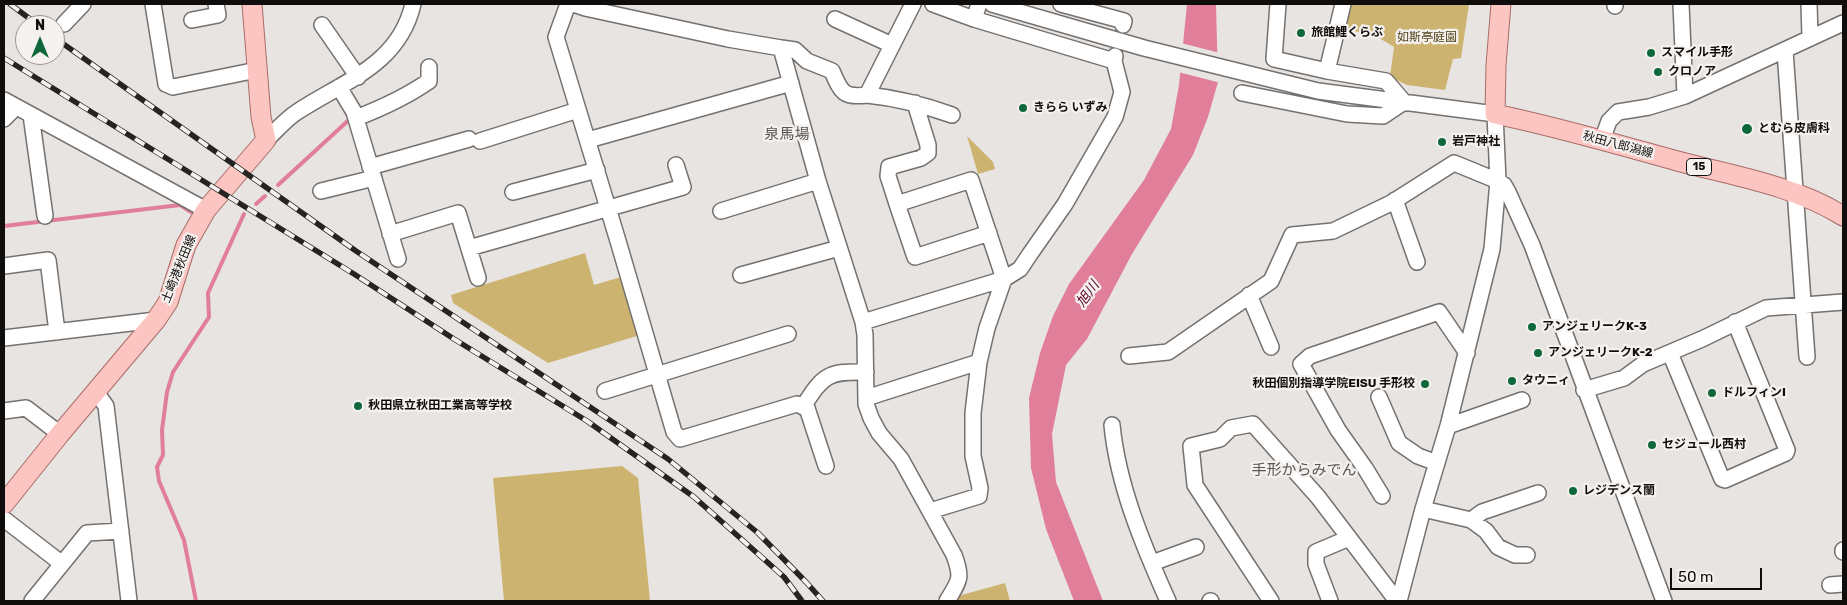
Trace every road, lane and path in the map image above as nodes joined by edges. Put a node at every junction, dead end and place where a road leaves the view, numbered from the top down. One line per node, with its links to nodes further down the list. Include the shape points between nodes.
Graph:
1 (83, 4): 21 (street)
2 (152, 4): 30 (street, via 166,84 173,87)
3 (216, 4): 20 (street, via 218,15)
4 (252, 4): 30 (main road)
5 (413, 4): 32 (street, via 398,41 379,62)
6 (568, 4): 41 (street, via 556,38)
7 (573, 4): 27 (street)
8 (913, 4): 26 (street)
9 (934, 4): 19 (street)
10 (979, 4): 19 (street)
11 (992, 4): 38 (street, via 1151,50 1318,91)
12 (1061, 4): 23 (street, via 1124,21)
13 (1278, 4): 31 (street, via 1274,59)
14 (1343, 4): 31 (street)
15 (1501, 4): 42 (main road)
16 (1681, 4): 37 (street)
17 (1809, 4): 25 (street)
18 (836, 19): 26 (street)
19 (974, 19): 74 (street, via 1114,58 1122,92 1115,117 1065,204 1020,269)
20 (192, 20)
21 (65, 23)
22 (1843, 23): 25 (street)
23 (1122, 24)
24 (322, 25): 32 (street)
25 (1810, 38): 28 (street)
26 (892, 45): 36 (street)
27 (782, 48): 33 (street); 36 (street, via 795,50 807,61 832,72 845,95)
28 (1785, 51): 37 (street); 57 (street)
29 (429, 67): 45 (street, via 429,81 391,104)
30 (257, 70): 47 (main road)
31 (1327, 72): 38 (street, via 1386,81)
32 (358, 77): 34 (street)
33 (792, 83): 48 (street); 53 (street)
34 (340, 87): 45 (street); 47 (street, via 295,113)
35 (1242, 93): 38 (street, via 1347,114 1383,116)
36 (867, 96): 40 (street)
37 (1685, 96): 49 (street, via 1618,112 1609,121)
38 (1404, 102): 42 (street)
39 (10, 103): 43 (street); 46 (street)
40 (915, 103): 44 (street); 59 (street, via 928,153 889,168 888,176)
41 (578, 110): 48 (street); 52 (street)
42 (1496, 114): 49 (main road, 秋田八郎潟線 / 15); 54 (street)
43 (31, 115): 61 (street); 63 (street)
44 (952, 115)
45 (356, 118): 52 (street)
46 (4, 119)
47 (266, 140): 61 (main road, 土崎港秋田線)
48 (588, 140): 51 (street)
49 (1602, 140): 57 (main road, 秋田八郎潟線 / 15)
50 (676, 165): 60 (street, via 683,187)
51 (597, 170): 56 (street); 60 (street)
52 (372, 172): 55 (street); 66 (street)
53 (818, 181): 62 (street); 68 (street)
54 (1498, 181): 58 (street, via 1454,163); 85 (street, via 1492,250); 92 (street, via 1508,192 1532,245)
55 (321, 191)
56 (512, 192)
57 (1796, 194): 64 (main road, 秋田八郎潟線 / 15); 77 (street)
58 (1396, 200): 70 (street); 75 (street, via 1333,231 1292,235 1271,281)
59 (897, 204): 65 (street, via 971,180); 65 (street, via 915,257)
60 (608, 207): 67 (street); 91 (street)
61 (206, 210): 78 (main road, 土崎港秋田線, via 186,245 168,302)
62 (721, 211)
63 (45, 216)
64 (1843, 216)
65 (989, 233): 74 (street)
66 (390, 234): 67 (street, via 458,213); 69 (street)
67 (469, 248): 73 (street)
68 (839, 248): 72 (street); 79 (street)
69 (398, 259)
70 (1417, 262)
71 (4, 266): 81 (street, via 48,260)
72 (741, 275)
73 (478, 278)
74 (1004, 279): 79 (street); 89 (street)
75 (1249, 295): 84 (street); 87 (street, via 1168,352)
76 (1843, 302): 77 (street)
77 (1802, 305): 80 (street, via 1766,308); 88 (street)
78 (156, 320): 81 (street); 94 (main road, 土崎港秋田線)
79 (863, 322): 90 (street)
80 (1736, 322): 86 (street); 86 (street, via 1786,454 1722,479)
81 (57, 332): 83 (street)
82 (788, 334): 91 (street)
83 (4, 338)
84 (1271, 347)
85 (1466, 353): 101 (street); 106 (street, via 1440,312 1310,356 1301,364 1338,430)
86 (1670, 353): 92 (street, via 1643,364 1624,378)
87 (1129, 356)
88 (1807, 357)
89 (979, 362): 96 (street); 109 (street, via 973,456 979,496)
90 (866, 372): 96 (street); 98 (street, via 831,374 817,385)
91 (656, 374): 93 (street); 98 (street, via 674,432 680,438 797,404)
92 (1584, 390): 125 (street)
93 (605, 391)
94 (96, 392): 102 (main road, 土崎港秋田線); 112 (street, via 106,406)
95 (1380, 397): 103 (street, via 1399,443 1418,456)
96 (866, 398): 109 (street, via 879,433 901,459)
97 (1522, 400): 101 (street)
98 (803, 406): 104 (street, via 808,408)
99 (4, 411): 102 (street, via 26,408)
100 (1112, 425): 117 (street, via 1119,472)
101 (1448, 426): 103 (street)
102 (60, 434): 107 (main road, 土崎港秋田線)
103 (1437, 463): 108 (street)
104 (826, 466)
105 (1538, 493): 111 (street, via 1482,512)
106 (1382, 496)
107 (4, 504)
108 (1423, 510): 111 (street); 124 (street)
109 (930, 511): 120 (street, via 959,566 960,580)
110 (4, 519): 116 (street)
111 (1471, 520): 115 (street, via 1486,531 1498,547 1515,555)
112 (121, 531): 116 (street, via 87,534); 119 (street)
113 (1349, 538): 122 (street, via 1318,497 1253,424 1231,428 1220,439 1191,446 1195,485); 123 (street, via 1316,552 1316,564); 124 (street)
114 (1196, 547): 117 (street)
115 (1527, 555)
116 (61, 563): 118 (street)
117 (1152, 563): 121 (street)
118 (32, 601)
119 (129, 601)
120 (947, 601)
121 (1168, 601)
122 (1271, 601)
123 (1330, 601)
124 (1398, 601)
125 (1664, 601)

